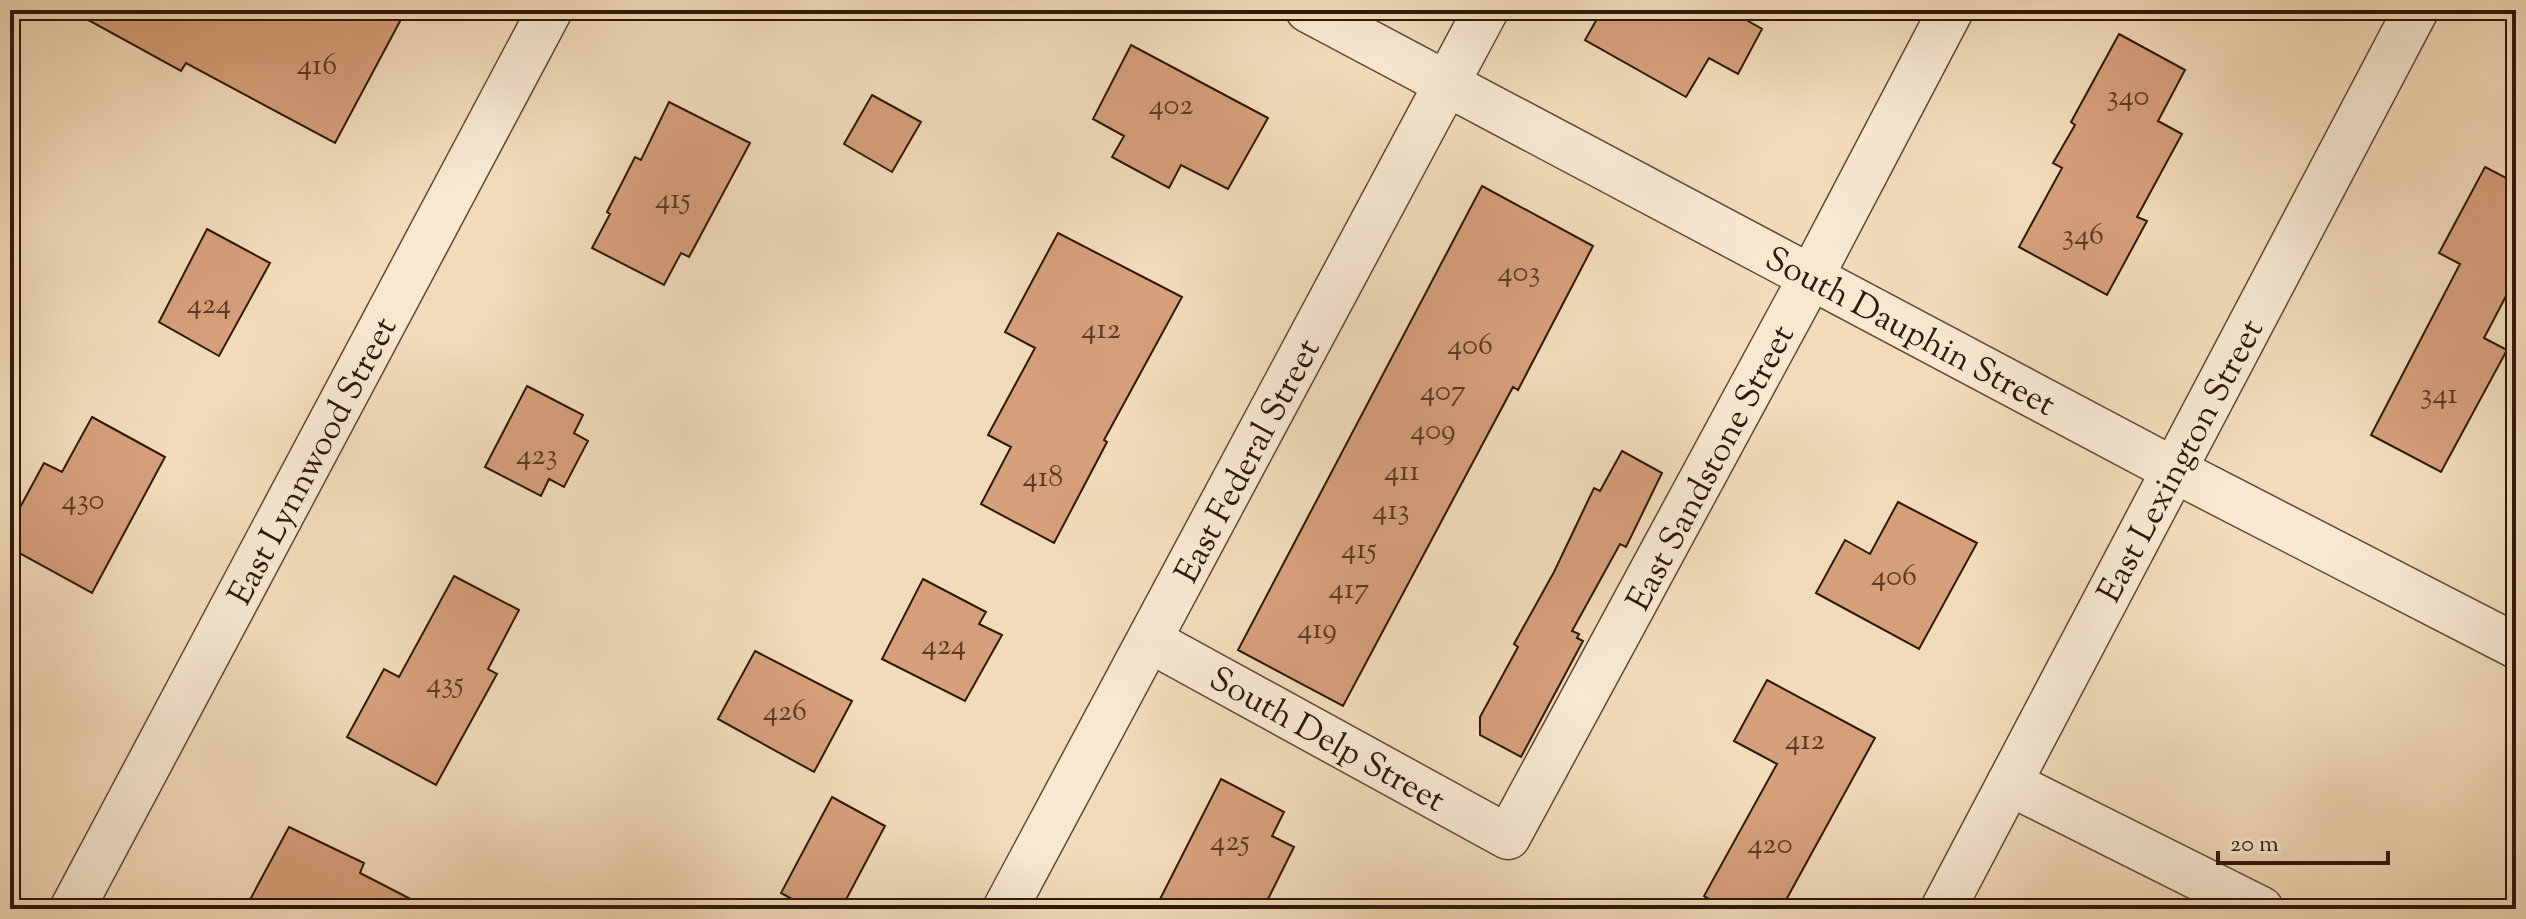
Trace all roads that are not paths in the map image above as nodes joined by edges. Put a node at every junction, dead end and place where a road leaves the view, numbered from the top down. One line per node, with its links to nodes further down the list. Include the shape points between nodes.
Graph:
1 (550, 10): 13 (street, East Lynnwood Street)
2 (1308, 10): 6 (street, South Dauphin Street)
3 (1486, 10): 6 (street, East Federal Street)
4 (1951, 10): 7 (street, East Sandstone Street)
5 (2416, 10): 8 (street, East Lexington Street)
6 (1448, 84): 7 (street, South Dauphin Street); 9 (street, East Federal Street)
7 (1811, 277): 8 (street, South Dauphin Street); 12 (street, East Sandstone Street)
8 (2174, 470): 10 (street, South Dauphin Street); 11 (street, East Lexington Street)
9 (1149, 640): 12 (street, South Delp Street); 14 (street, East Federal Street)
10 (2516, 646)
11 (2009, 783): 15 (street, East Lexington Street); 16 (street)
12 (1508, 837)
13 (72, 909)
14 (1005, 909)
15 (1943, 909)
16 (2261, 909)

